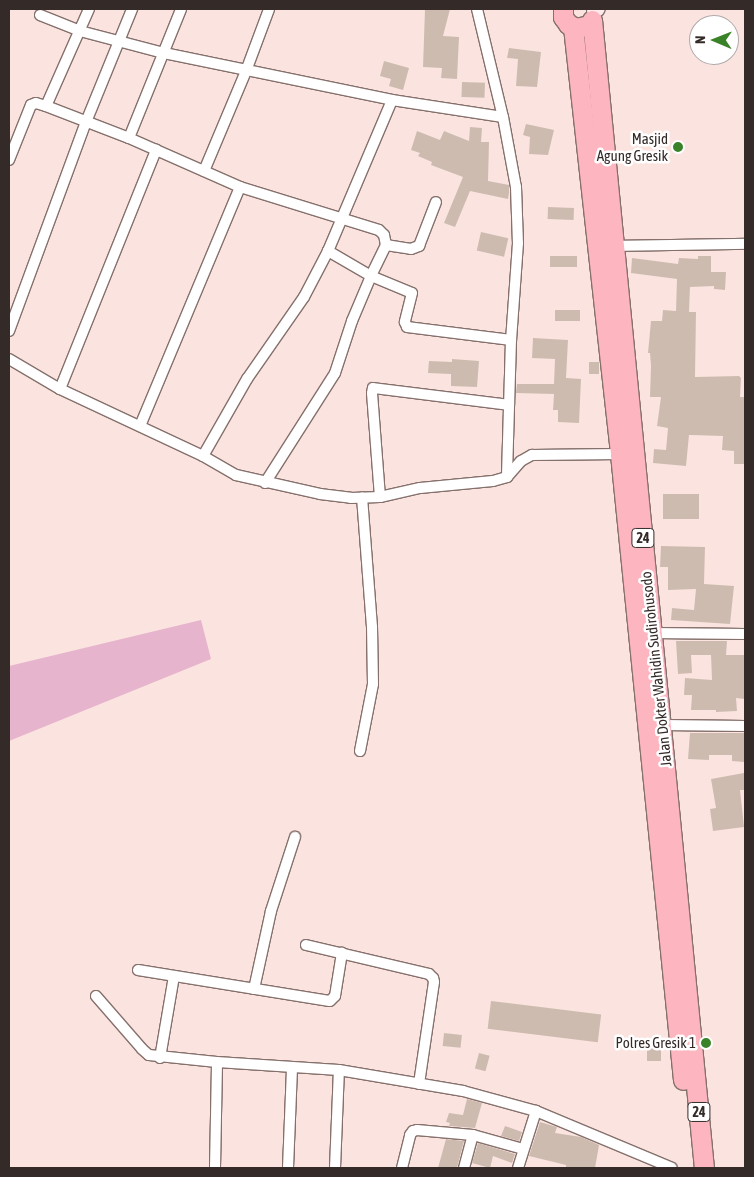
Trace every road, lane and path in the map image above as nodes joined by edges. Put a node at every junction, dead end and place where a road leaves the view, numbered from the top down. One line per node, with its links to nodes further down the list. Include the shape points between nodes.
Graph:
1 (90, 9): 10 (street)
2 (132, 9): 11 (street)
3 (181, 9): 12 (street)
4 (269, 9): 13 (street)
5 (477, 9): 16 (street)
6 (561, 9): 9 (highway, 24, via 566,22)
7 (594, 12): 9 (highway, via 583,28); 27 (highway, Jalan Dokter Wahidin Sudirohusodo / 24)
8 (40, 15): 10 (street)
9 (573, 27): 36 (highway, Jalan Dokter Wahidin Sudirohusodo / 24)
10 (80, 31): 11 (street); 15 (street)
11 (117, 41): 12 (street); 17 (street)
12 (164, 54): 13 (street); 18 (street)
13 (246, 71): 14 (street); 21 (street)
14 (392, 100): 16 (street); 24 (street)
15 (46, 106): 17 (street); 20 (street, via 31,105)
16 (503, 117): 31 (street, via 518,214)
17 (86, 122): 18 (street); 30 (street)
18 (129, 138): 19 (street)
19 (156, 150): 21 (street); 33 (street)
20 (9, 160)
21 (204, 171): 22 (street)
22 (240, 187): 24 (street); 35 (street)
23 (436, 202): 26 (street, via 419,246 411,249)
24 (343, 219): 26 (street, via 379,230 384,234); 28 (street)
25 (745, 244): 27 (street)
26 (386, 245): 29 (street)
27 (614, 246): 42 (highway, Jalan Dokter Wahidin Sudirohusodo / 24)
28 (328, 251): 29 (street); 37 (street, via 304,297 247,378)
29 (371, 276): 31 (street, via 412,293 405,322 408,327); 39 (street, via 335,373)
30 (9, 330)
31 (511, 340): 34 (street)
32 (9, 360): 33 (street)
33 (60, 389): 35 (street)
34 (509, 405): 38 (street); 41 (street, via 373,388)
35 (140, 426): 37 (street)
36 (620, 454): 38 (street, via 532,455); 69 (highway, Jalan Dokter Wahidin Sudirohusodo / 24)
37 (202, 456): 39 (street, via 236,475)
38 (507, 476): 41 (street)
39 (265, 483): 40 (street, via 320,494)
40 (362, 497): 41 (street); 46 (street, via 373,684)
41 (380, 497)
42 (653, 633): 43 (street); 44 (highway, Jalan Dokter Wahidin Sudirohusodo / 24)
43 (745, 634)
44 (663, 726): 45 (street); 70 (highway, Jalan Dokter Wahidin Sudirohusodo / 24)
45 (745, 726)
46 (360, 751)
47 (295, 837): 52 (street, via 271,911)
48 (306, 945): 49 (street)
49 (342, 953): 52 (street, via 333,1000); 58 (street, via 429,974 433,978)
50 (138, 970): 51 (street)
51 (174, 976): 52 (street); 54 (street)
52 (254, 989)
53 (96, 996): 54 (street, via 142,1049)
54 (160, 1058): 55 (street)
55 (217, 1062): 56 (street); 62 (street)
56 (292, 1067): 57 (street); 63 (street)
57 (339, 1070): 58 (street); 64 (street)
58 (419, 1084): 59 (street, via 463,1091)
59 (536, 1111): 61 (street); 68 (street)
60 (473, 1135): 61 (street); 65 (street, via 413,1131); 66 (street)
61 (523, 1150): 67 (street)
62 (215, 1168)
63 (288, 1168)
64 (335, 1168)
65 (402, 1168)
66 (464, 1168)
67 (518, 1168)
68 (672, 1168)
69 (691, 1168)
70 (704, 1168)

